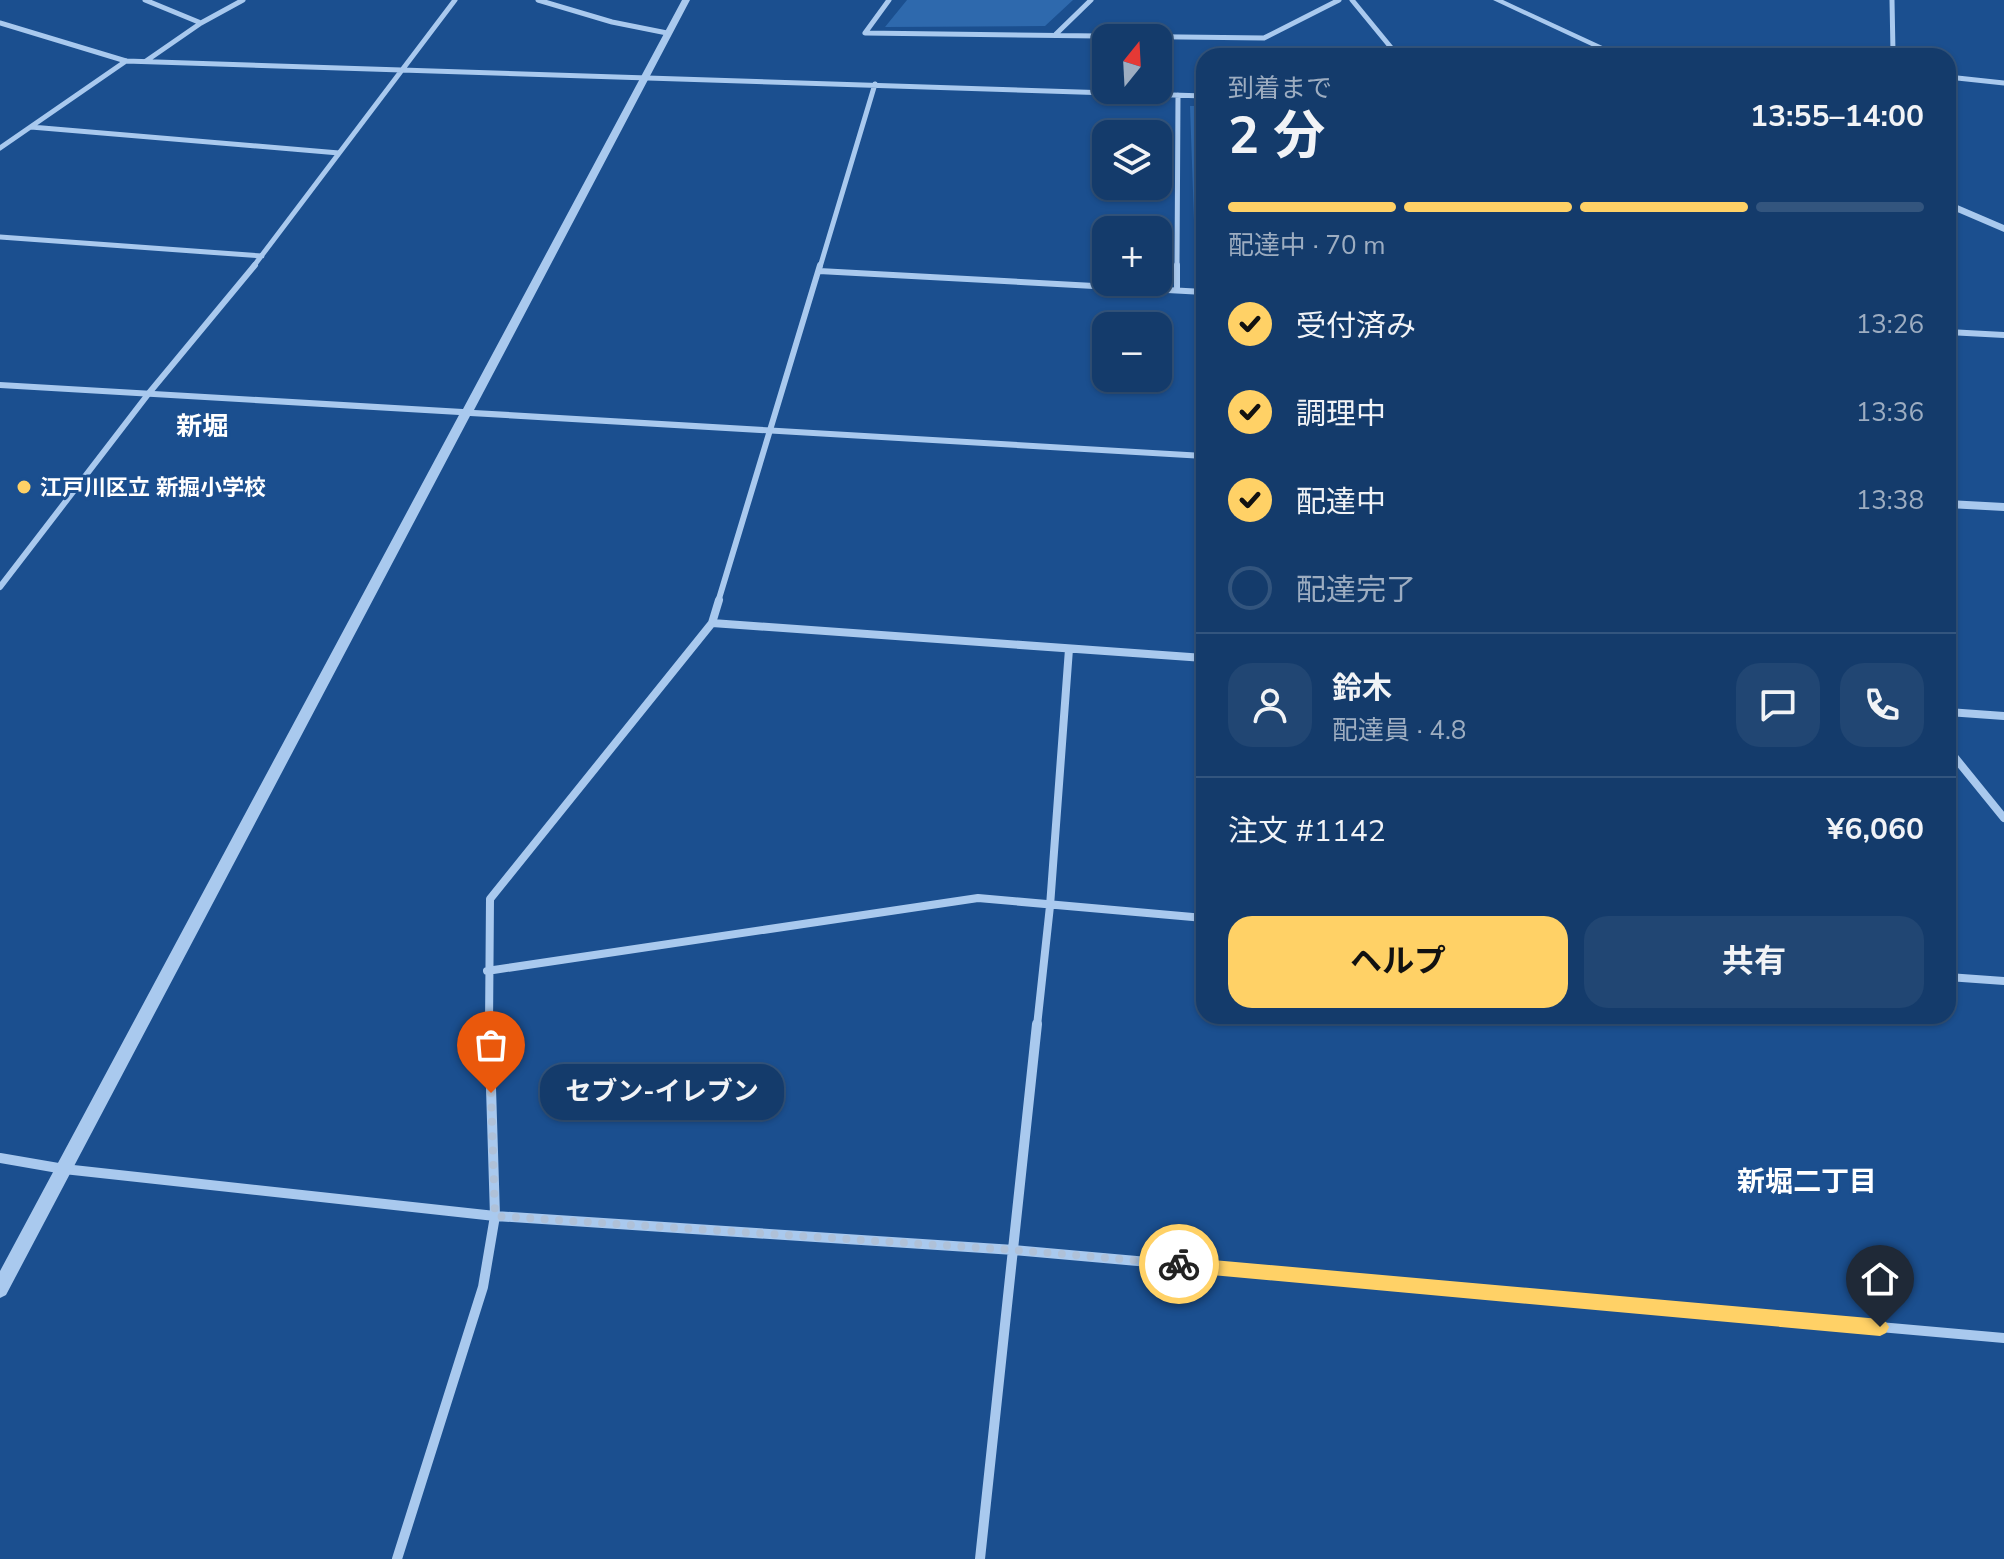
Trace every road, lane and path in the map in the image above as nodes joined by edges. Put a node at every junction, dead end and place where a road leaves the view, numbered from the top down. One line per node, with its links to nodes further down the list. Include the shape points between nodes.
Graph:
1 (145, 0): 13 (street)
2 (243, 0): 13 (street)
3 (455, 0): 21 (street)
4 (538, 0): 14 (street)
5 (686, 0): 14 (street)
6 (889, 0): 15 (street, via 865,33)
7 (1091, 0): 15 (street)
8 (1339, 0): 15 (street, via 1264,38)
9 (1352, 0): 16 (street)
10 (1497, 0): 17 (street)
11 (1892, 0): 18 (street)
12 (0, 23): 19 (street)
13 (201, 23): 20 (street)
14 (667, 33): 22 (street)
15 (1055, 34)
16 (1391, 48)
17 (1602, 48)
18 (1893, 48)
19 (126, 61): 20 (street); 28 (street)
20 (145, 62): 21 (street)
21 (402, 70): 22 (street); 30 (street)
22 (645, 76): 25 (street); 42 (street)
23 (1956, 78): 24 (street)
24 (2004, 83)
25 (875, 84): 26 (street); 35 (street)
26 (1178, 95): 27 (street); 36 (street)
27 (1196, 96)
28 (31, 127): 29 (street); 30 (street)
29 (0, 148)
30 (339, 153): 34 (street)
31 (1956, 208): 32 (street)
32 (2004, 229)
33 (0, 237): 34 (street)
34 (262, 256): 41 (street)
35 (819, 271): 36 (street); 43 (street)
36 (1177, 290): 37 (street)
37 (1196, 291)
38 (1956, 332): 39 (street)
39 (2004, 335)
40 (0, 385): 41 (street)
41 (149, 393): 42 (street); 47 (street)
42 (467, 412): 43 (street); 61 (street)
43 (770, 432): 44 (street); 48 (street)
44 (1196, 456)
45 (1956, 504): 46 (street)
46 (2004, 507)
47 (0, 587)
48 (712, 623): 49 (street); 57 (street, via 490,899)
49 (1069, 649): 50 (street); 55 (street)
50 (1196, 657)
51 (1956, 713): 52 (street)
52 (2004, 716)
53 (1956, 759): 54 (street)
54 (2004, 818)
55 (1050, 906): 56 (street); 57 (street, via 978,898); 63 (street)
56 (1196, 917)
57 (487, 971): 62 (street)
58 (1956, 978): 59 (street)
59 (2004, 981)
60 (0, 1158): 61 (street)
61 (64, 1169): 62 (street); 64 (street)
62 (495, 1216): 63 (street); 66 (street, via 483,1287)
63 (1014, 1250): 65 (street); 67 (street)
64 (0, 1289)
65 (2004, 1338)
66 (397, 1559)
67 (980, 1559)

